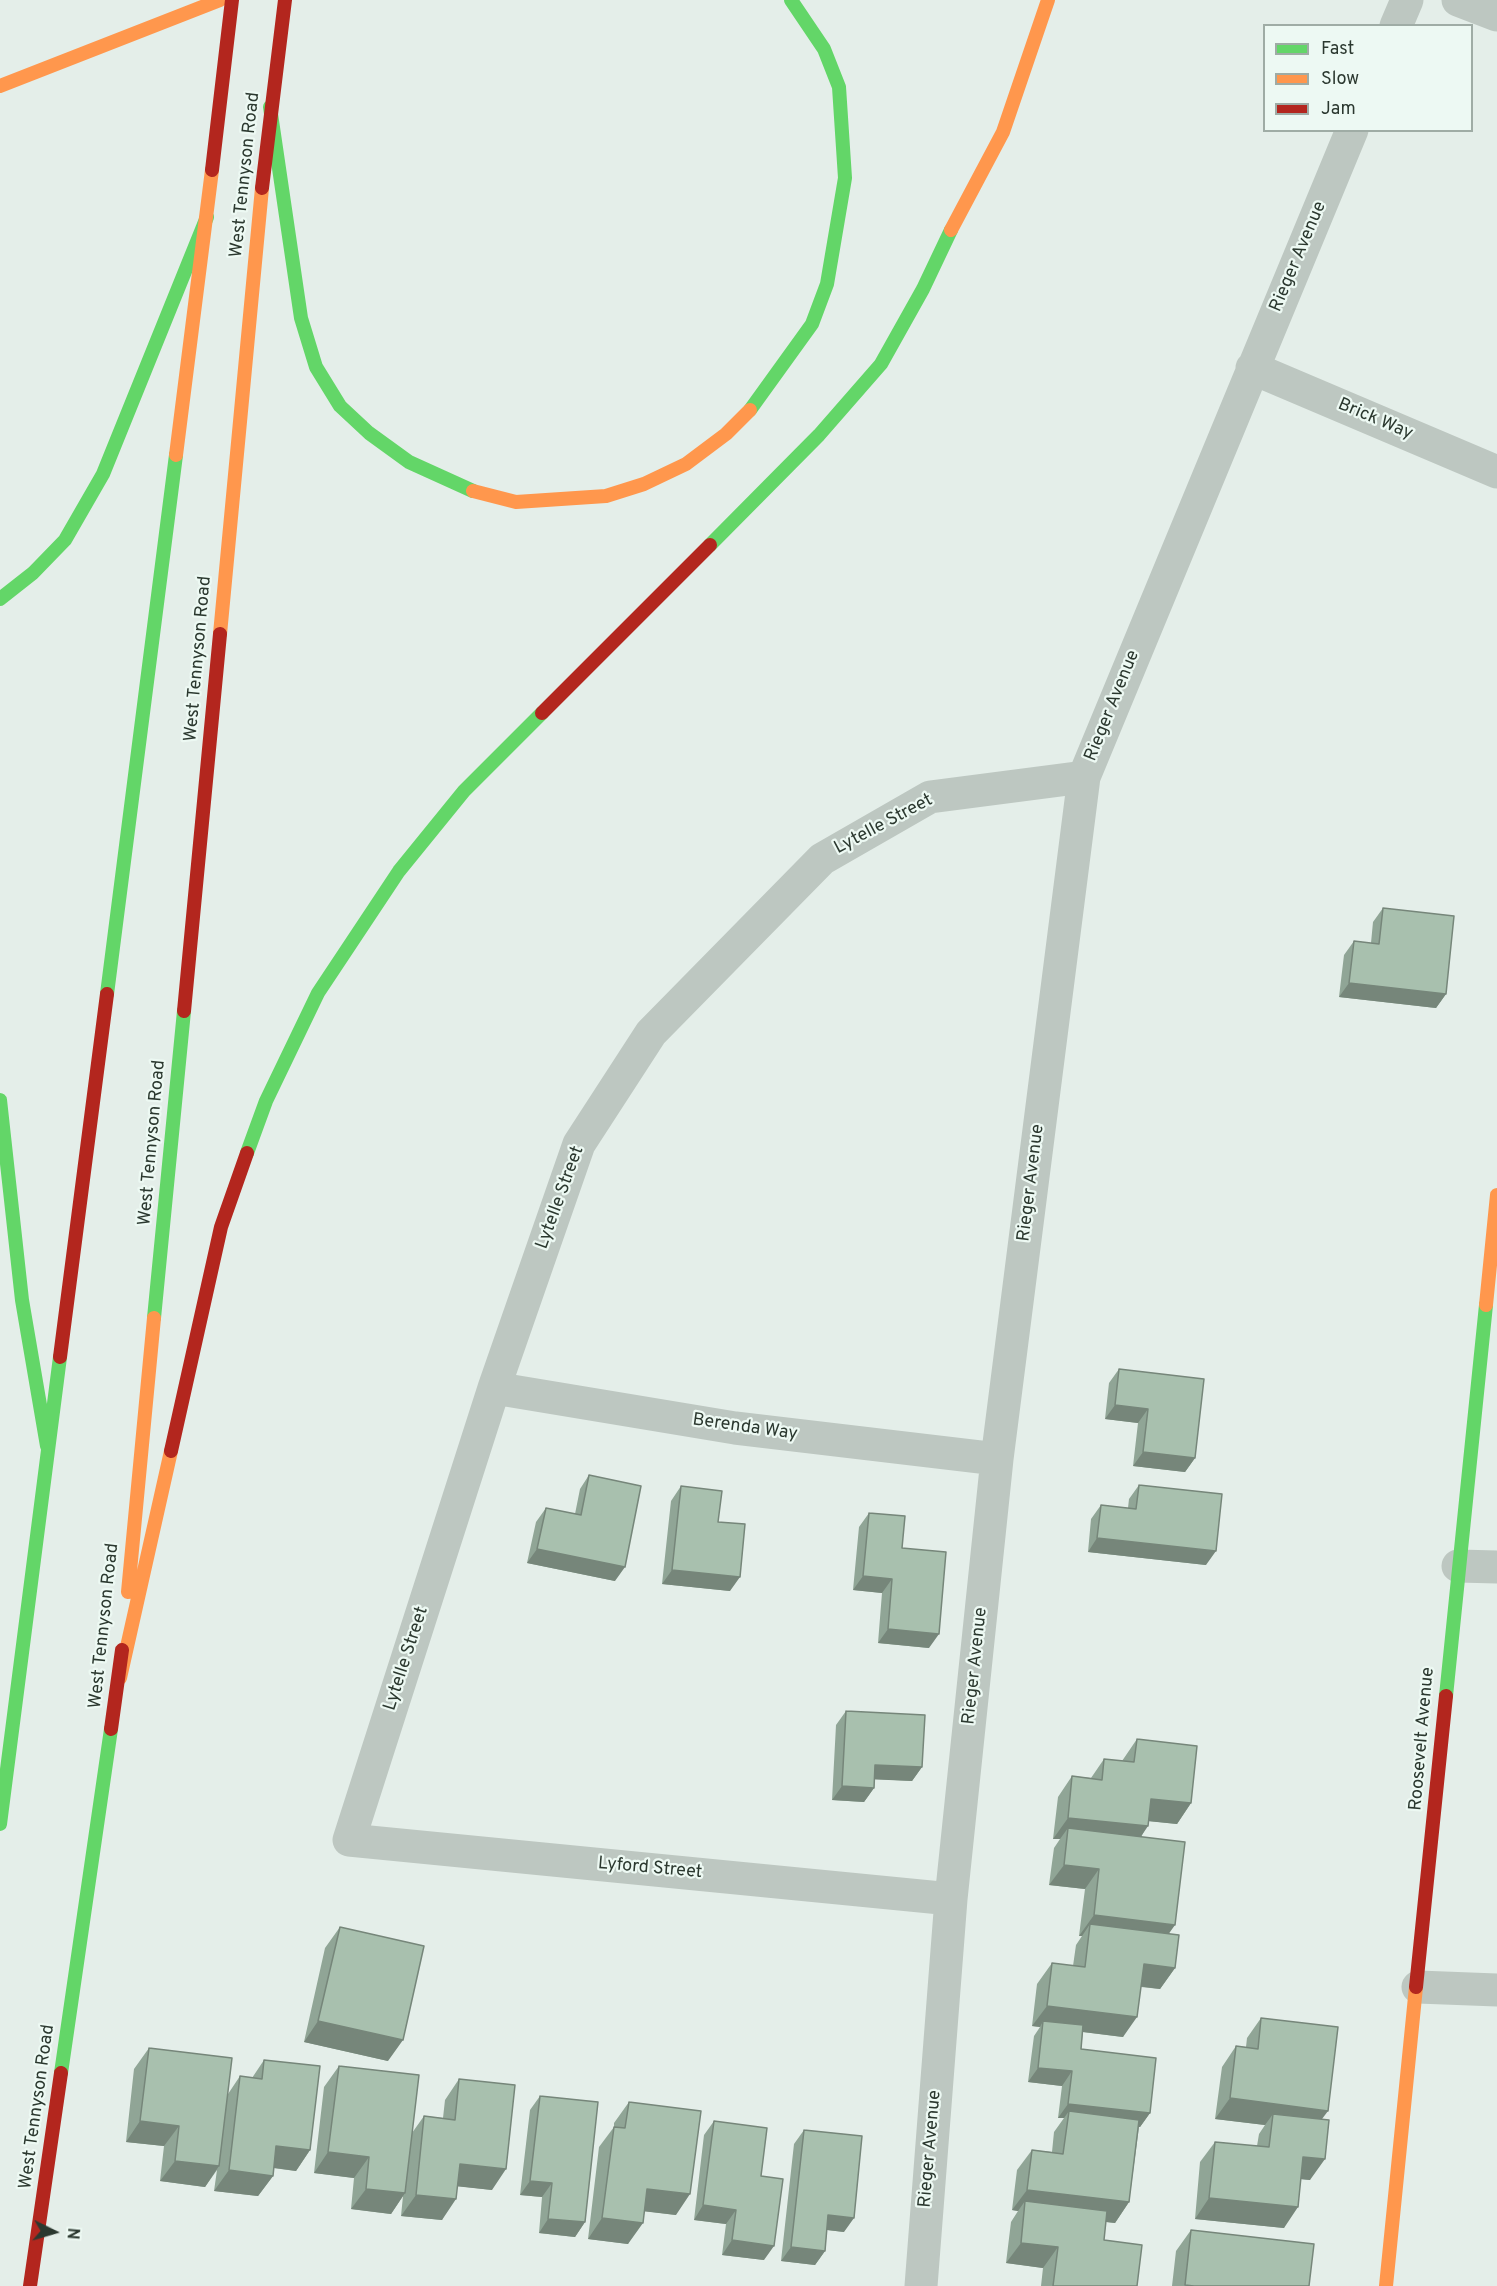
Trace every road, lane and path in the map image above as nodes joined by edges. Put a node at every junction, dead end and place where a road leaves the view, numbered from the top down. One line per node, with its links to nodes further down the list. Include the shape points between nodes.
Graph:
1 (220, 0): 10 (main road)
2 (232, 0): 13 (main road, West Tennyson Road)
3 (285, 0): 11 (main road, West Tennyson Road)
4 (791, 0): 11 (main road, via 824,49 839,87 843,139 845,178 838,231 812,324 786,366 726,434 686,464 606,496 516,502 482,495 409,462 340,406 316,367 301,318)
5 (1048, 0): 25 (main road, via 1003,132 881,364 819,435 464,791 399,871 318,993 266,1101 221,1227)
6 (1407, 0): 9 (street)
7 (1458, 0): 8 (street)
8 (1497, 15)
9 (1397, 24)
10 (0, 86)
11 (270, 107): 25 (main road, West Tennyson Road)
12 (1351, 132): 14 (street, Rieger Avenue)
13 (207, 217): 16 (main road, via 103,474 65,540); 21 (main road, West Tennyson Road)
14 (1252, 368): 15 (street, Brick Way); 17 (street, Rieger Avenue)
15 (1497, 472)
16 (0, 599)
17 (1084, 777): 20 (street, Lytelle Street, via 930,797 822,859 651,1033 579,1144); 22 (street, Rieger Avenue)
18 (0, 1101): 21 (main road, via 22,1300)
19 (1497, 1195): 23 (main road, Roosevelt Avenue)
20 (494, 1388): 22 (street, Berenda Way, via 735,1428); 27 (street, Lytelle Street)
21 (47, 1446): 26 (main road, West Tennyson Road)
22 (997, 1459): 28 (street, Rieger Avenue)
23 (1458, 1566): 24 (street); 29 (main road, Roosevelt Avenue)
24 (1497, 1567)
25 (120, 1678): 31 (main road, West Tennyson Road)
26 (0, 1824)
27 (349, 1840): 28 (street, Lyford Street)
28 (951, 1899): 32 (street, Rieger Avenue)
29 (1418, 1987): 30 (street); 33 (main road, Roosevelt Avenue)
30 (1497, 1990)
31 (30, 2286)
32 (921, 2286)
33 (1386, 2286)

